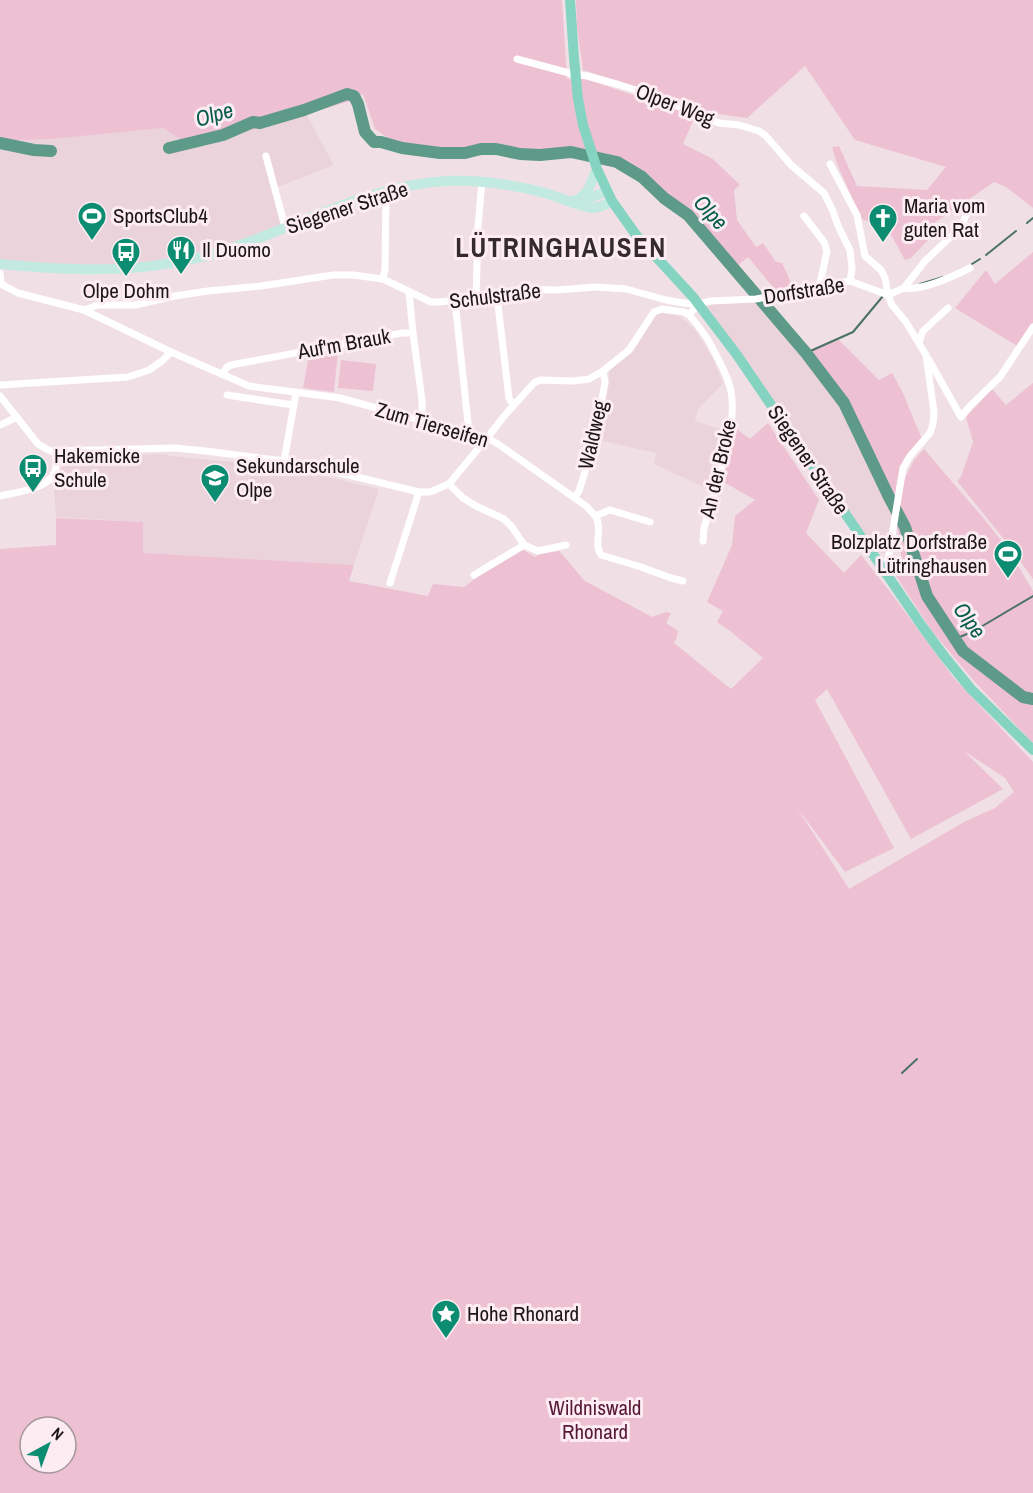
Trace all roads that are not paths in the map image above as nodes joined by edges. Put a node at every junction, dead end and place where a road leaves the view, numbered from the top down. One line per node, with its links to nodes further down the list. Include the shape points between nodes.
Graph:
1 (570, 0): 5 (main road, Siegener Straße, via 578,99)
2 (517, 59): 17 (street, Olper Weg, via 620,85 719,123 759,131 824,192 850,250)
3 (266, 156): 12 (street)
4 (830, 164): 22 (street, via 857,215 865,256 882,270)
5 (597, 169): 8 (main road, Siegener Straße); 9 (street, via 588,190)
6 (482, 181): 7 (street, Siegener Straße, via 444,181); 9 (street, Siegener Straße); 24 (street)
7 (386, 192): 12 (street, Siegener Straße); 16 (street)
8 (610, 196): 9 (street); 26 (main road, Siegener Straße, via 636,235)
9 (575, 200)
10 (977, 203): 20 (street, via 961,227 925,261)
11 (804, 216): 19 (street, via 827,250)
12 (285, 227): 13 (street, Siegener Straße, via 232,248 162,265 84,270)
13 (0, 264)
14 (970, 268): 20 (street, via 942,280)
15 (0, 273): 18 (street)
16 (383, 279): 21 (street, Schulstraße); 28 (street, Schulstraße, via 333,275 135,305 98,305)
17 (850, 281): 19 (street, Dorfstraße); 22 (street, Dorfstraße)
18 (1, 284): 28 (street, via 18,293)
19 (819, 288): 26 (street, Dorfstraße, via 760,299)
20 (904, 288): 22 (street)
21 (409, 292): 25 (street, Schulstraße, via 431,302); 31 (street, Auf'm Brauk)
22 (888, 295): 32 (street)
23 (498, 296): 24 (street, Schulstraße); 26 (street, Schulstraße, via 520,289 596,287); 42 (street, via 509,398)
24 (476, 299): 25 (street, Schulstraße)
25 (455, 301): 46 (street)
26 (698, 304): 29 (street); 59 (main road, Siegener Straße)
27 (948, 308): 32 (street, via 928,326)
28 (84, 310): 33 (street, Zum Tierseifen)
29 (689, 315): 35 (street, via 662,309 654,312 629,350); 56 (street, An der Broke, via 720,363 732,405 731,427)
30 (1033, 327): 34 (street, via 1000,377 961,417)
31 (413, 333): 36 (street, Auf'm Brauk, via 231,365); 44 (street, Auf'm Brauk)
32 (919, 342): 34 (street)
33 (171, 352): 36 (street, Zum Tierseifen); 37 (street, via 149,370 128,377)
34 (926, 355): 59 (street, via 933,424 906,461 888,560)
35 (603, 371): 42 (street, via 590,379 540,380); 53 (street, Waldweg, via 605,382 595,440)
36 (222, 374): 38 (street, Zum Tierseifen, via 249,386)
37 (0, 385)
38 (296, 393): 41 (street); 44 (street, Zum Tierseifen, via 340,398)
39 (227, 394): 41 (street)
40 (0, 396): 43 (street)
41 (293, 405): 49 (street)
42 (513, 405): 47 (street)
43 (17, 417): 45 (street); 48 (street, via 38,444)
44 (422, 421): 46 (street, Zum Tierseifen)
45 (0, 425)
46 (466, 433): 47 (street, Zum Tierseifen)
47 (487, 438): 50 (street); 53 (street, Zum Tierseifen)
48 (56, 451): 49 (street, via 174,448); 52 (street, via 56,470 51,479 43,485)
49 (284, 461): 51 (street)
50 (449, 484): 51 (street); 57 (street, via 463,498 504,519)
51 (419, 492): 62 (street)
52 (0, 496)
53 (575, 497): 54 (street, Zum Tierseifen)
54 (596, 516): 55 (street, via 610,510); 61 (street, via 601,555)
55 (650, 522)
56 (703, 541)
57 (524, 545): 58 (street, via 538,551); 60 (street)
58 (566, 545)
59 (881, 567): 63 (main road, Siegener Straße, via 955,671)
60 (474, 575)
61 (683, 581)
62 (390, 583)
63 (1033, 750)

